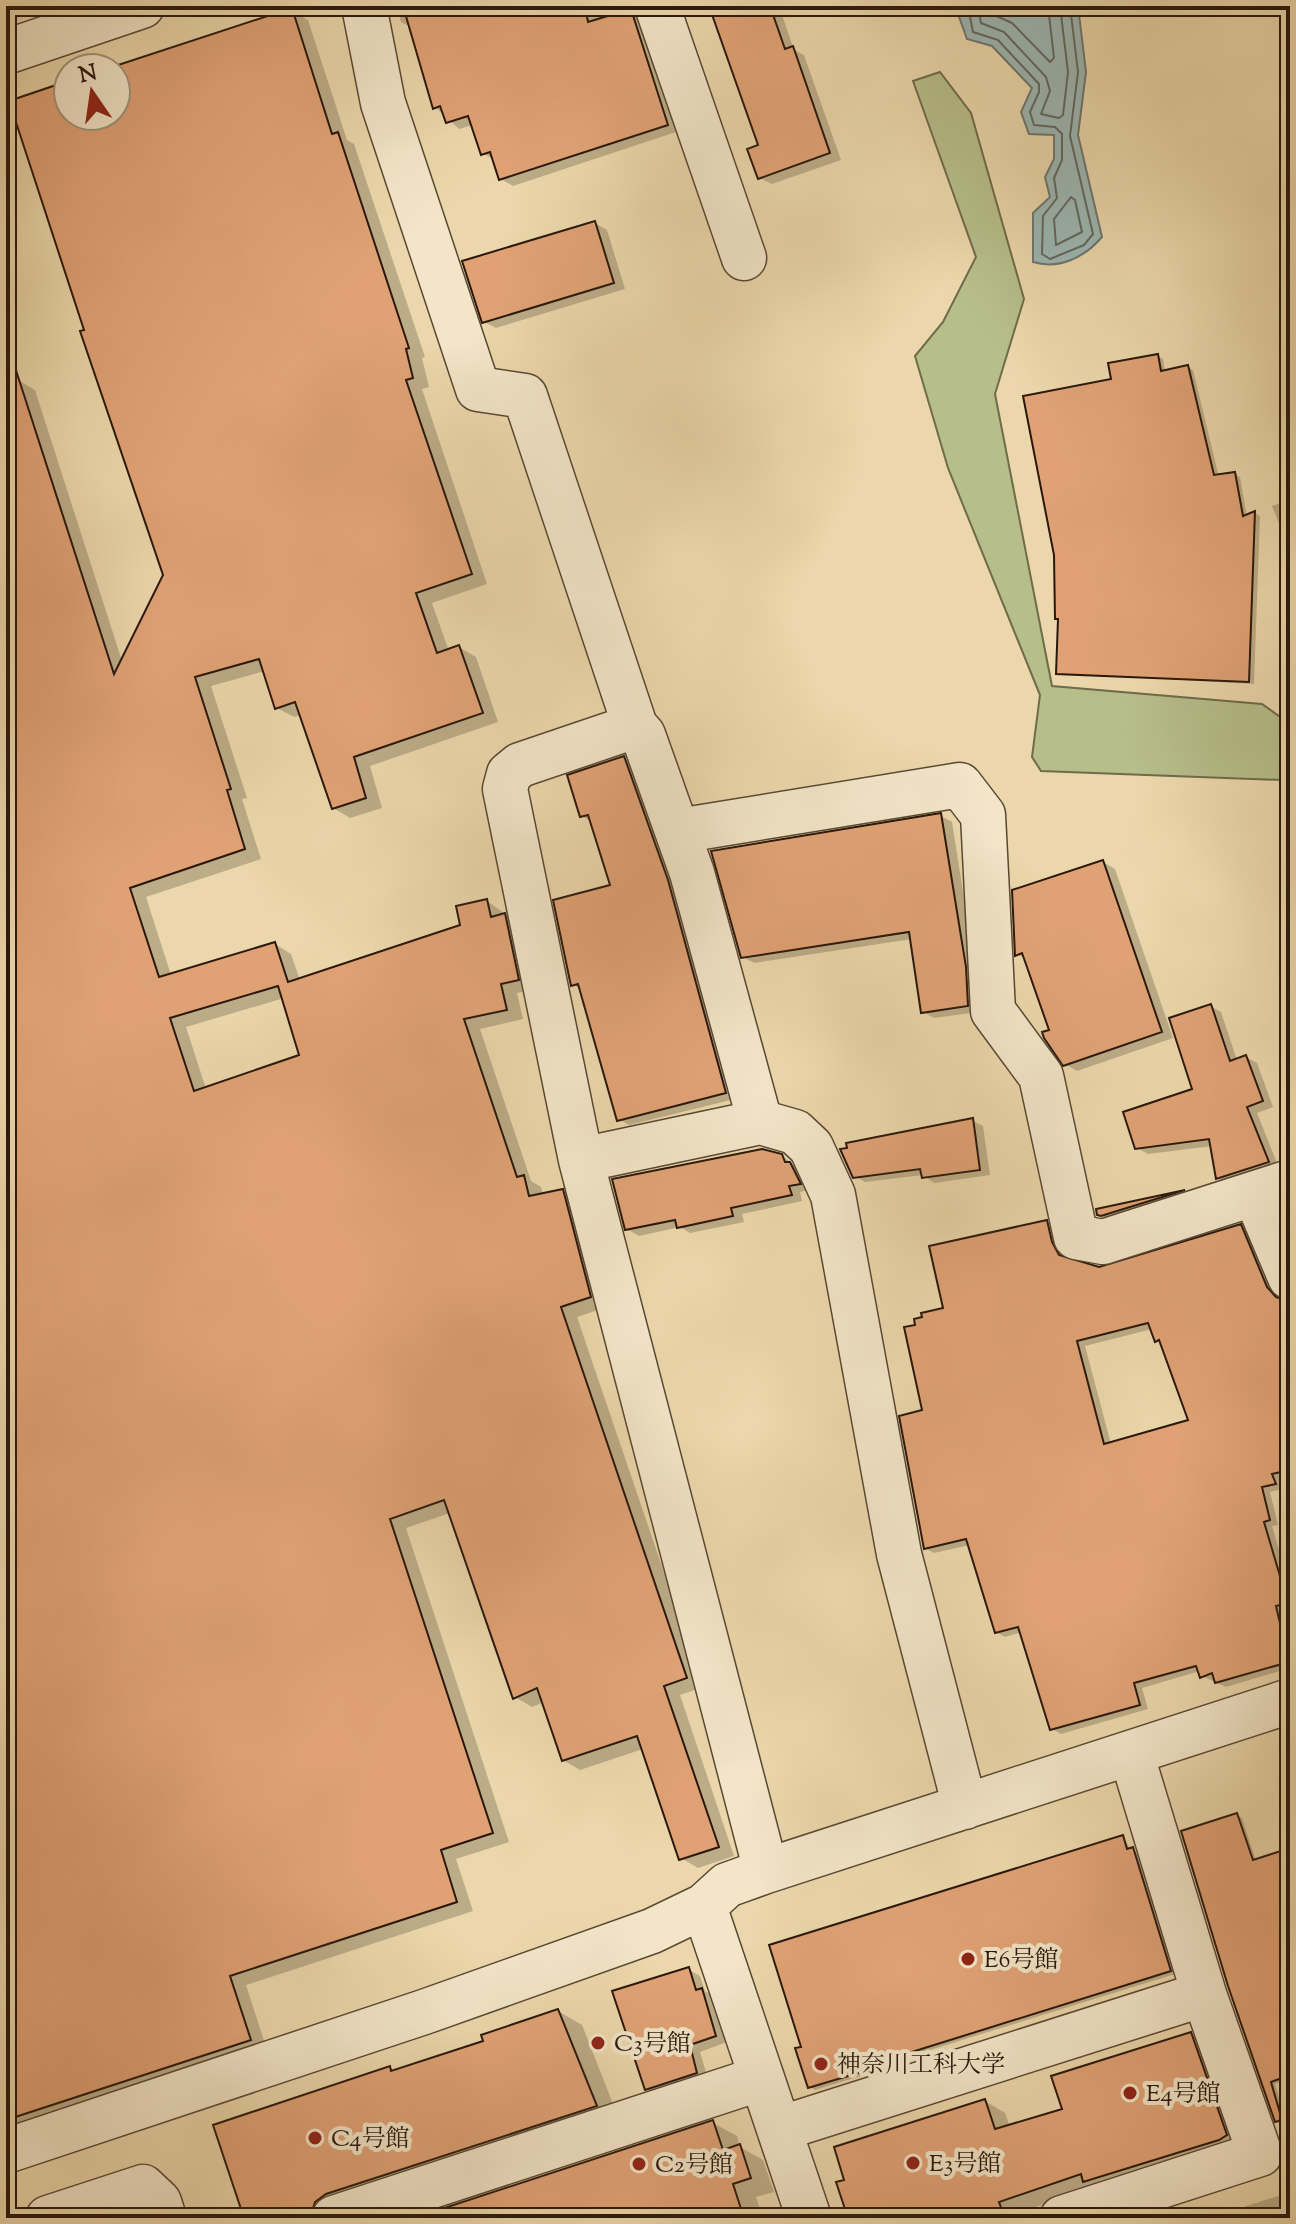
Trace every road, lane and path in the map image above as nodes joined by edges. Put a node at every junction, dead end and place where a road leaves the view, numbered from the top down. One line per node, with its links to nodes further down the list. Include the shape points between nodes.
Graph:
1 (142, 6): 4 (street)
2 (364, 6): 6 (street, via 383,103 478,389 525,396)
3 (657, 6): 5 (street)
4 (6, 52)
5 (744, 258)
6 (635, 726): 7 (street); 9 (street, via 520,765 509,774 505,789)
7 (678, 831): 8 (street); 10 (street, via 960,785 983,815 993,1011 1041,1076 1076,1237 1103,1242)
8 (760, 1122): 9 (street); 14 (street, via 795,1132 811,1147 833,1195 899,1554)
9 (581, 1160): 15 (street)
10 (1272, 1188): 11 (street)
11 (1290, 1277)
12 (1290, 1701): 13 (street)
13 (1131, 1753): 14 (street); 17 (street)
14 (965, 1807): 15 (street)
15 (766, 1871): 16 (street, via 727,1885)
16 (704, 1906): 18 (street); 21 (street, via 652,1931 424,2012)
17 (1204, 1994): 19 (street); 20 (street)
18 (762, 2078): 19 (street); 24 (street)
19 (779, 2129): 25 (street)
20 (1275, 2149): 26 (street)
21 (6, 2151)
22 (48, 2218): 23 (street, via 143,2187 159,2202)
23 (164, 2218)
24 (334, 2218)
25 (809, 2218)
26 (1062, 2218)

